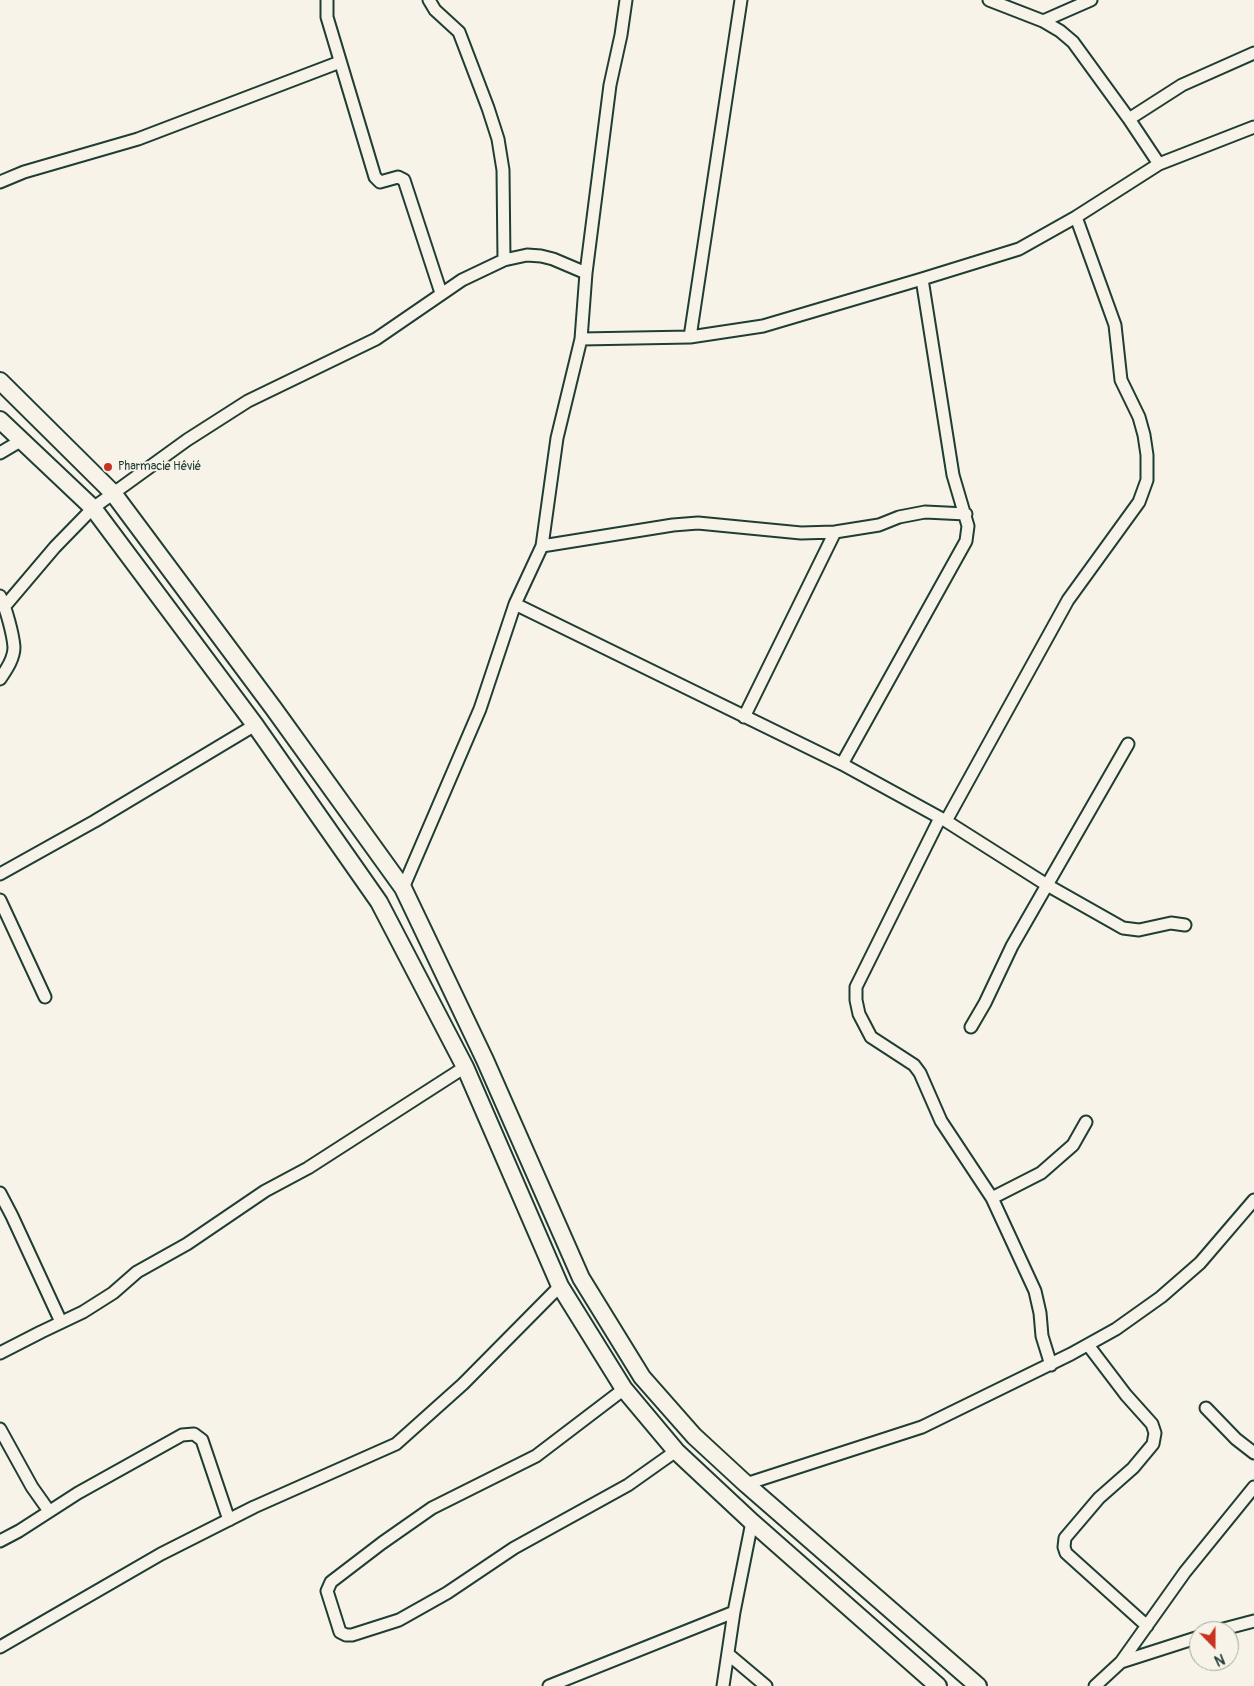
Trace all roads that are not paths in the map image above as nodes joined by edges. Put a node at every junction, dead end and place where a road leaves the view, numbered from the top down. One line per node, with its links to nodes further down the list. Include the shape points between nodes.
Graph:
1 (328, 0): 9 (street, via 327,17)
2 (429, 0): 15 (street, via 459,32 498,139 503,170)
3 (626, 0): 16 (street, via 610,85)
4 (741, 0): 19 (street)
5 (989, 0): 7 (street)
6 (1091, 0): 7 (street)
7 (1043, 21): 10 (street, via 1073,42)
8 (1254, 53): 10 (street, via 1182,84)
9 (340, 62): 13 (street, via 138,140 24,172); 18 (street, via 374,177 380,182 398,177 404,180)
10 (1129, 119): 12 (street)
11 (1254, 127): 12 (street)
12 (1159, 164): 14 (street)
13 (0, 182)
14 (1076, 217): 17 (street, via 1019,249); 37 (street, via 1115,325 1121,380 1139,417 1148,454 1147,480 1139,502 1068,600)
15 (504, 260): 16 (street, via 541,256); 18 (street)
16 (586, 273): 20 (street)
17 (922, 279): 19 (street, via 763,326); 27 (street, via 954,481)
18 (441, 293): 25 (street, via 376,338 248,401)
19 (690, 337): 20 (street)
20 (581, 339): 29 (street, via 557,438)
21 (0, 381): 25 (street)
22 (0, 420): 23 (street)
23 (22, 440): 24 (street); 26 (street)
24 (0, 453)
25 (113, 493): 26 (street); 40 (street)
26 (93, 508): 30 (street); 34 (street)
27 (966, 514): 28 (street, via 925,512); 36 (street, via 966,541)
28 (835, 532): 29 (street, via 802,533 698,522); 33 (street)
29 (542, 546): 31 (street)
30 (2, 601): 32 (street, via 14,647 9,666)
31 (515, 604): 33 (street); 40 (street, via 480,710)
32 (0, 679)
33 (744, 717): 36 (street)
34 (255, 725): 38 (street); 45 (street, via 379,902)
35 (1128, 744): 39 (street)
36 (842, 764): 37 (street)
37 (943, 819): 39 (street); 48 (street, via 856,987 856,1000 871,1037 914,1065 920,1073 941,1121)
38 (0, 874)
39 (1046, 885): 42 (street, via 1123,928 1140,930 1171,923); 44 (street)
40 (403, 888): 60 (street, via 485,1060 581,1278 642,1377 694,1436)
41 (0, 900): 43 (street)
42 (1185, 925)
43 (45, 997)
44 (971, 1027)
45 (465, 1067): 50 (street); 51 (street, via 308,1168 265,1191 187,1244 137,1272 106,1298)
46 (1086, 1122): 48 (street, via 1073,1146 1041,1173)
47 (0, 1193): 51 (street)
48 (992, 1198): 54 (street, via 1035,1291 1042,1336)
49 (1254, 1200): 52 (street, via 1200,1263 1174,1286 1116,1329)
50 (560, 1286): 55 (street); 63 (street, via 463,1384 396,1444)
51 (61, 1322): 53 (street)
52 (1088, 1345): 54 (street); 69 (street, via 1152,1424 1155,1433 1153,1444 1133,1468 1099,1498 1065,1538 1064,1547 1066,1553)
53 (0, 1353)
54 (1051, 1365): 60 (street, via 922,1427)
55 (624, 1389): 58 (street); 58 (street, via 536,1456 432,1508 331,1582 327,1591 340,1632 352,1635 399,1620 447,1593 514,1548 628,1485)
56 (1206, 1408): 59 (street)
57 (0, 1429): 62 (street)
58 (676, 1451): 64 (street)
59 (1254, 1453)
60 (746, 1484): 78 (street)
61 (1254, 1487): 69 (street, via 1185,1572)
62 (49, 1512): 63 (street, via 182,1435 194,1434 202,1440); 65 (street)
63 (229, 1520): 71 (street, via 161,1554)
64 (752, 1522): 66 (street); 77 (street)
65 (0, 1541)
66 (734, 1612): 72 (street); 74 (street)
67 (1254, 1621): 68 (street)
68 (1239, 1625)
69 (1147, 1626): 73 (street)
70 (1189, 1640): 73 (street)
71 (0, 1647)
72 (728, 1654): 75 (street); 76 (street)
73 (1121, 1662): 79 (street)
74 (549, 1686)
75 (723, 1686)
76 (766, 1686)
77 (938, 1686)
78 (978, 1686)
79 (1096, 1686)

